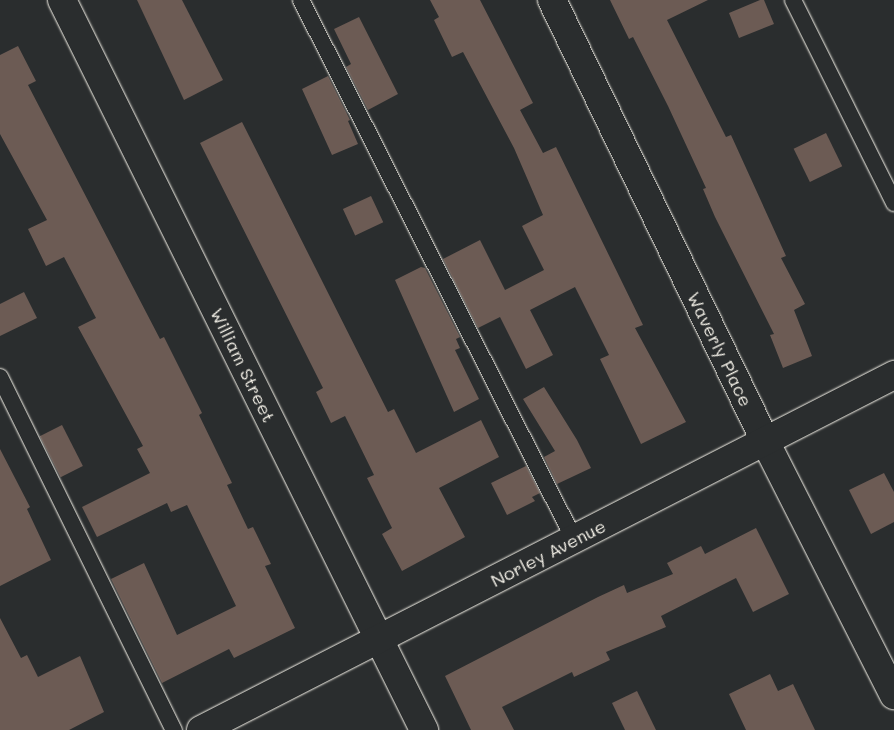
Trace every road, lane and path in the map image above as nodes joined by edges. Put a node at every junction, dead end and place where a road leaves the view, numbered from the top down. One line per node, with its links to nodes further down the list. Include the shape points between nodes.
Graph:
1 (62, 0): 10 (street, William Street)
2 (301, 0): 9 (lane)
3 (552, 0): 8 (street, Waverly Place)
4 (793, 0): 5 (lane)
5 (894, 203)
6 (894, 375): 8 (street, Norley Avenue)
7 (0, 377): 12 (lane)
8 (765, 441): 9 (street, Norley Avenue); 11 (street, Waverly Place)
9 (574, 539): 10 (street, Norley Avenue)
10 (379, 639): 13 (street, Norley Avenue); 14 (street, William Street)
11 (894, 696)
12 (174, 730)
13 (201, 730)
14 (424, 730)

